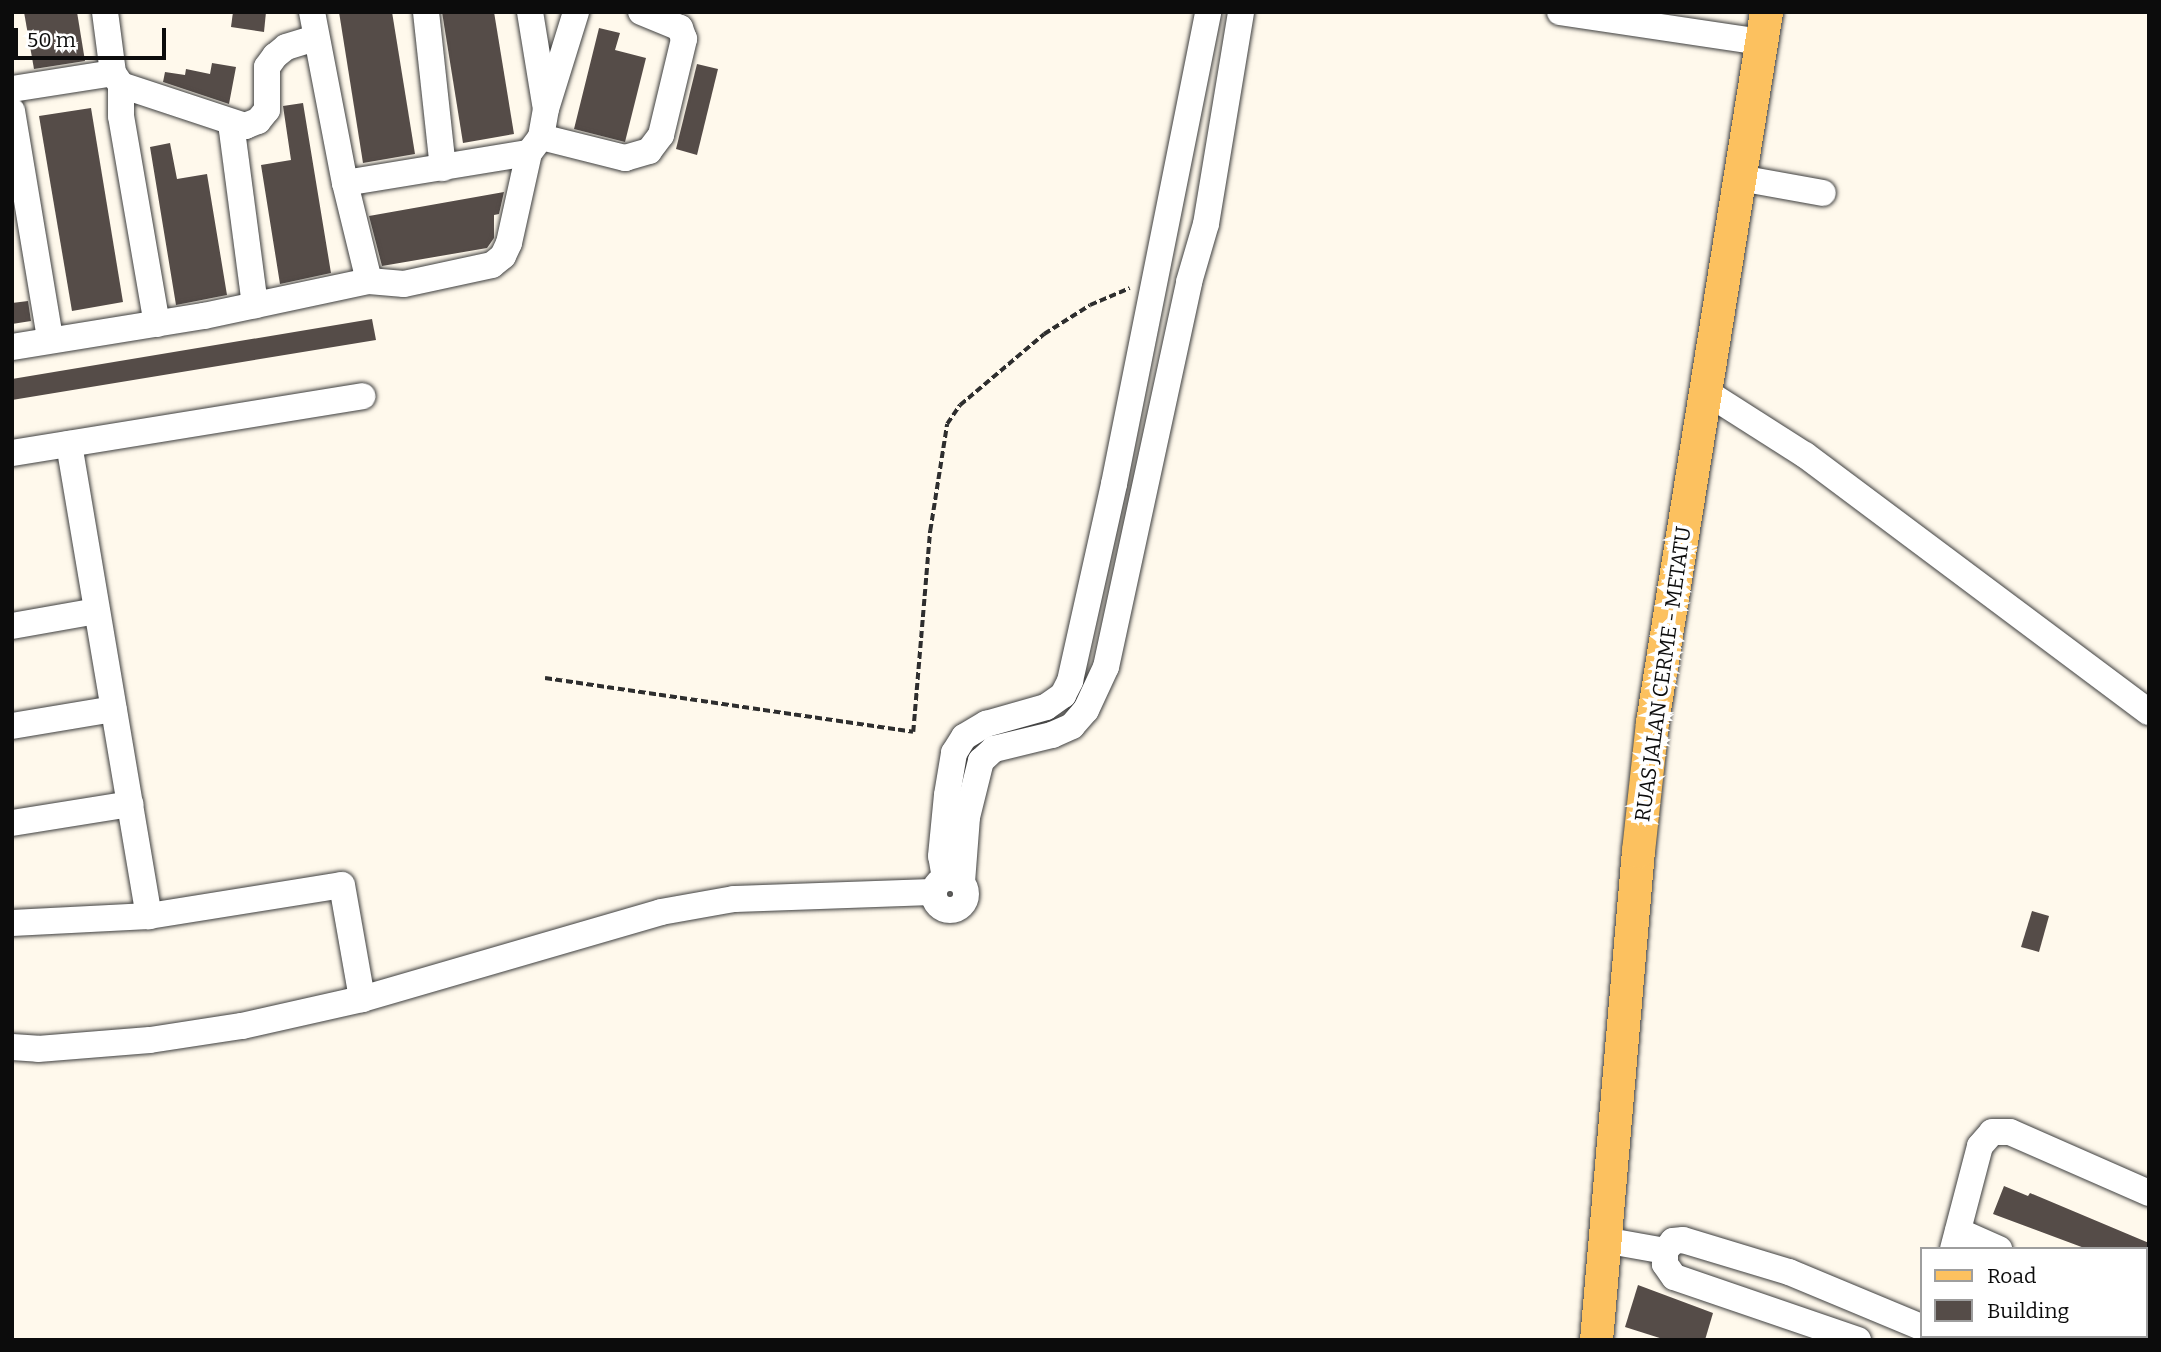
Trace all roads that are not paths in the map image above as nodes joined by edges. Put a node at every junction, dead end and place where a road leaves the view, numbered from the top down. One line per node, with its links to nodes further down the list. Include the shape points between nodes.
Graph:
1 (105, 12): 11 (street)
2 (426, 12): 17 (street)
3 (530, 12): 13 (street)
4 (576, 12): 13 (street)
5 (641, 12): 16 (street, via 680,28 684,39 661,135 649,151 625,158)
6 (1208, 12): 22 (street)
7 (1241, 12): 24 (street, via 1206,224)
8 (1560, 12): 10 (street)
9 (314, 25): 15 (street, via 267,67 267,110 258,121 245,126); 19 (street)
10 (1764, 27): 18 (main road, RUAS JALAN CERME - METATU)
11 (117, 79): 12 (street); 15 (street); 26 (street)
12 (12, 89)
13 (546, 109): 16 (street)
14 (12, 111): 21 (street)
15 (231, 123): 25 (street)
16 (535, 145): 17 (street); 23 (street, via 503,256 492,265 404,284)
17 (443, 168): 19 (street)
18 (1740, 178): 20 (street); 29 (main road, RUAS JALAN CERME - METATU)
19 (345, 183): 23 (street)
20 (1823, 193)
21 (22, 227): 27 (street)
22 (1154, 276): 24 (street); 40 (street, via 1070,681 1063,695 1046,707 986,724 964,737 954,753 941,856)
23 (369, 281): 25 (street)
24 (1189, 282): 40 (street, via 1106,667 1086,710 1072,726 1052,736 994,749 981,761)
25 (255, 305): 26 (street)
26 (157, 324): 27 (street)
27 (50, 339): 28 (street)
28 (12, 347)
29 (1706, 392): 36 (street, via 1805,455); 46 (main road, RUAS JALAN CERME - METATU, via 1652,722)
30 (362, 396): 31 (street)
31 (69, 443): 32 (street); 33 (street)
32 (12, 453)
33 (97, 611): 34 (street); 35 (street)
34 (12, 626)
35 (114, 709): 37 (street); 38 (street)
36 (2149, 712)
37 (12, 726)
38 (130, 803): 39 (street); 41 (street)
39 (12, 823)
40 (947, 884): 43 (street, via 734,899 661,912)
41 (149, 916): 42 (street); 43 (street, via 342,885)
42 (12, 923)
43 (362, 999): 44 (street, via 242,1027 150,1040)
44 (12, 1047)
45 (2149, 1193): 47 (street, via 2010,1132 1992,1132 1980,1146)
46 (1604, 1240): 49 (street); 53 (main road, RUAS JALAN CERME - METATU)
47 (1955, 1240): 48 (street)
48 (1989, 1247)
49 (1665, 1251): 50 (street, via 1672,1241 1683,1240); 51 (street, via 1665,1264 1674,1277)
50 (1789, 1272): 51 (street); 52 (street)
51 (1780, 1311): 54 (street)
52 (1920, 1328)
53 (1596, 1340)
54 (1858, 1340)

